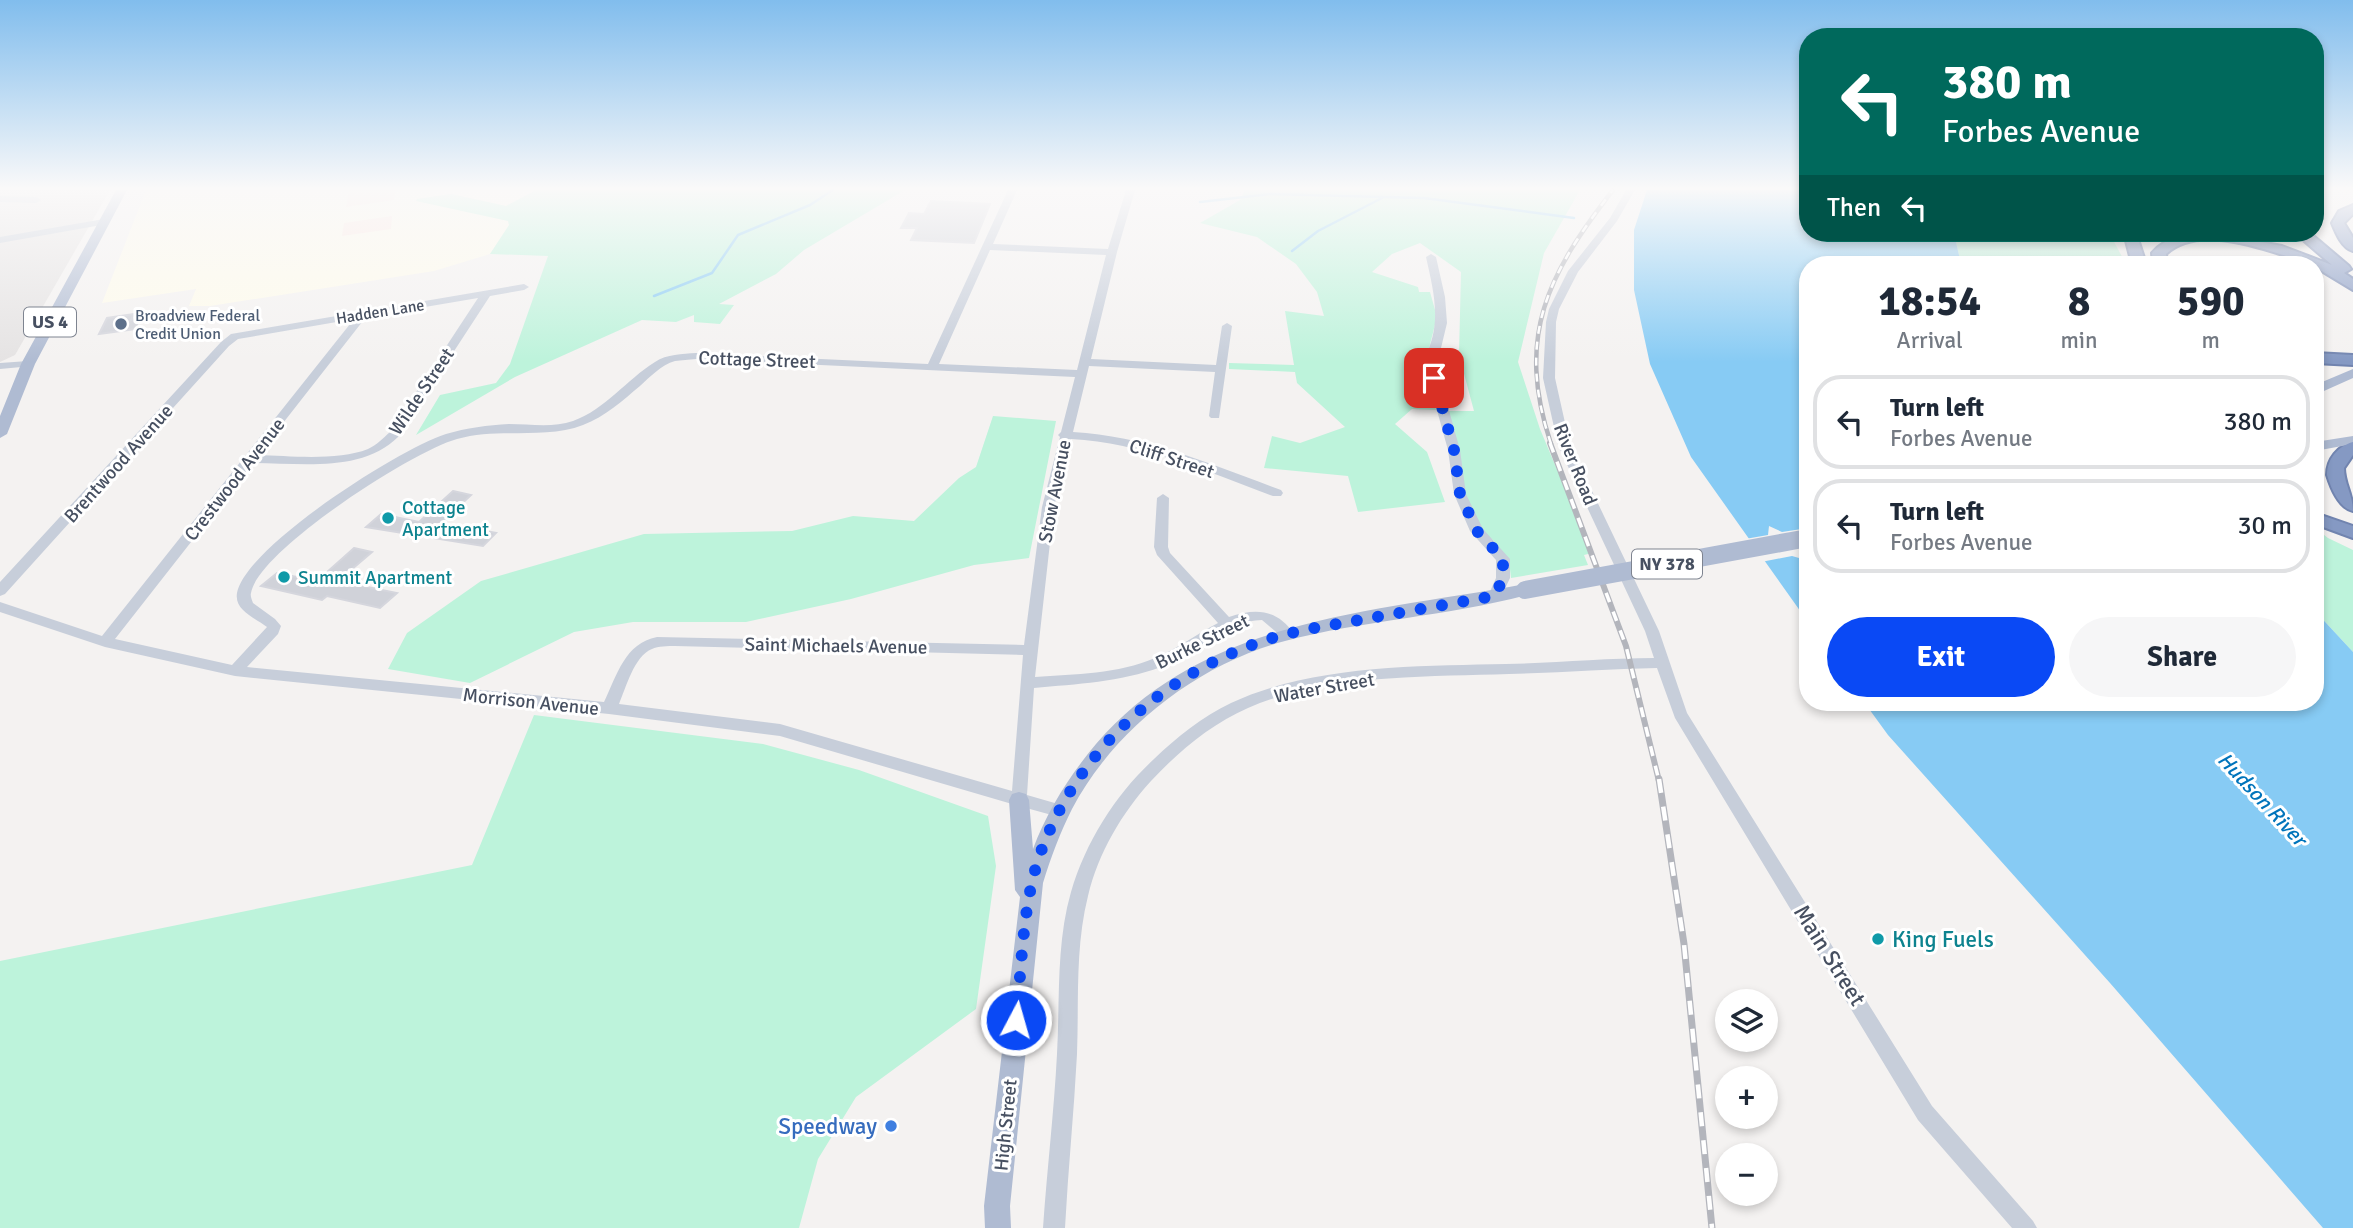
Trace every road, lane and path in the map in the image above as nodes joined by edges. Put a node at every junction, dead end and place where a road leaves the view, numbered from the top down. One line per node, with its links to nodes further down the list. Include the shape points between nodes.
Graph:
1 (91, 247): 23 (main road, US 4)
2 (986, 247): 25 (street)
3 (994, 247): 9 (street)
4 (1113, 247): 9 (street, Stow Avenue)
5 (1592, 247): 50 (street, River Road, via 1559,296 1550,322 1549,378 1564,445)
6 (2267, 247): 10 (highway)
7 (2319, 247): 14 (highway)
8 (2338, 247): 12 (highway)
9 (1112, 252): 26 (street, Stow Avenue)
10 (2301, 256)
11 (1431, 257): 44 (street, via 1444,316 1438,344 1429,359 1454,450 1460,494 1477,531 1503,559 1503,578)
12 (2353, 260)
13 (2324, 267): 15 (highway)
14 (2353, 276)
15 (2353, 286)
16 (524, 287): 17 (street, Hadden Lane)
17 (486, 294): 18 (street, Hadden Lane); 36 (street, Wilde Street, via 382,446 348,457)
18 (363, 314): 20 (street, Hadden Lane); 36 (street, Crestwood Avenue)
19 (1227, 326): 27 (street)
20 (235, 336): 43 (street, Brentwood Avenue)
21 (2324, 358): 22 (highway)
22 (2353, 360)
23 (28, 365): 24 (street); 31 (main road, US 4)
24 (0, 366)
25 (932, 367): 26 (street, Cottage Street); 51 (street, Cottage Street, via 673,358 581,422 483,430 427,444 347,495 258,565 246,586 246,604 273,623 273,631)
26 (1082, 368): 27 (street, Cottage Street); 32 (street, Stow Avenue)
27 (1221, 369): 30 (street)
28 (2353, 373): 29 (main road)
29 (2324, 387)
30 (1215, 416)
31 (0, 434)
32 (1064, 435): 37 (street, Cliff Street, via 1164,451); 49 (street, Stow Avenue, via 1048,507)
33 (2353, 440): 34 (main road)
34 (2324, 445)
35 (2353, 447): 39 (highway, via 2338,458 2334,471)
36 (250, 459): 48 (street, Crestwood Avenue)
37 (1277, 493)
38 (1163, 498): 46 (street, via 1164,555)
39 (2353, 506)
40 (2324, 521): 41 (highway)
41 (2353, 532)
42 (1799, 540): 44 (main road, High Street / NY 378, bridge)
43 (0, 590)
44 (1495, 596): 47 (main road, High Street / NY 378)
45 (0, 607): 48 (street, Morrison Avenue)
46 (1227, 625): 47 (street, Burke Street, via 1262,615); 52 (street, Burke Street, via 1148,667)
47 (1287, 634): 55 (main road, High Street / NY 378, via 1214,661 1146,704 1093,758)
48 (104, 642): 51 (street, Morrison Avenue)
49 (1031, 650): 52 (street, Stow Avenue); 53 (street, Saint Michaels Avenue, via 652,643 642,648)
50 (1664, 663): 58 (street, Water Street, via 1463,670 1342,680 1283,690 1245,703 1187,736 1128,794 1080,891 1069,954); 59 (street, Main Street, via 1680,714 1925,1113)
51 (235, 671): 53 (street, Morrison Avenue)
52 (1027, 683): 54 (street, Stow Avenue)
53 (609, 708): 54 (street, Morrison Avenue, via 780,730)
54 (1019, 800): 55 (street, Morrison Avenue); 56 (main road)
55 (1059, 811): 56 (main road, High Street / NY 378, via 1039,858)
56 (1028, 911): 57 (main road, High Street / NY 378)
57 (993, 1221)
58 (1054, 1228)
59 (2026, 1228)

